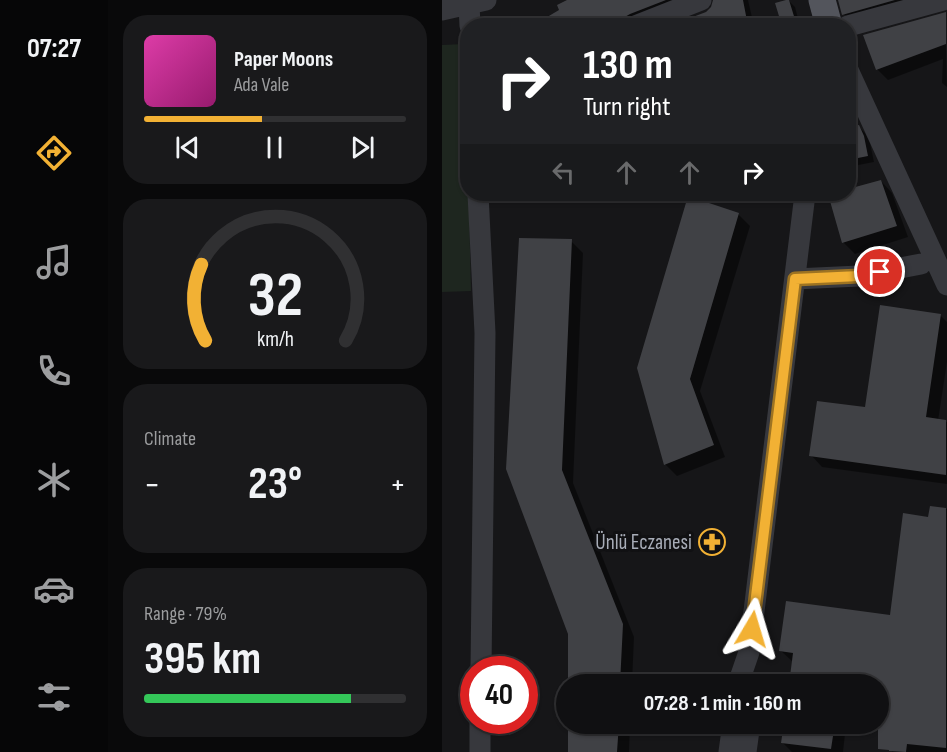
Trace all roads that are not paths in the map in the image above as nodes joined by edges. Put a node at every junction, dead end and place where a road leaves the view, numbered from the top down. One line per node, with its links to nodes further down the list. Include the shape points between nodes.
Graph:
1 (701, 0): 7 (street)
2 (822, 0): 8 (main road)
3 (943, 0): 9 (street)
4 (477, 2): 5 (street); 6 (street)
5 (442, 10)
6 (472, 18)
7 (655, 18)
8 (827, 18)
9 (856, 24)
10 (856, 88): 15 (street)
11 (478, 201): 17 (street, via 485,333)
12 (804, 201): 14 (street)
13 (921, 264): 14 (street, via 859,276)
14 (795, 279): 16 (street)
15 (946, 285)
16 (749, 652): 18 (street); 19 (street)
17 (481, 656)
18 (741, 674)
19 (753, 674)
20 (480, 734): 23 (street)
21 (731, 734): 24 (street)
22 (748, 734): 25 (street)
23 (480, 752)
24 (729, 752)
25 (746, 752)

